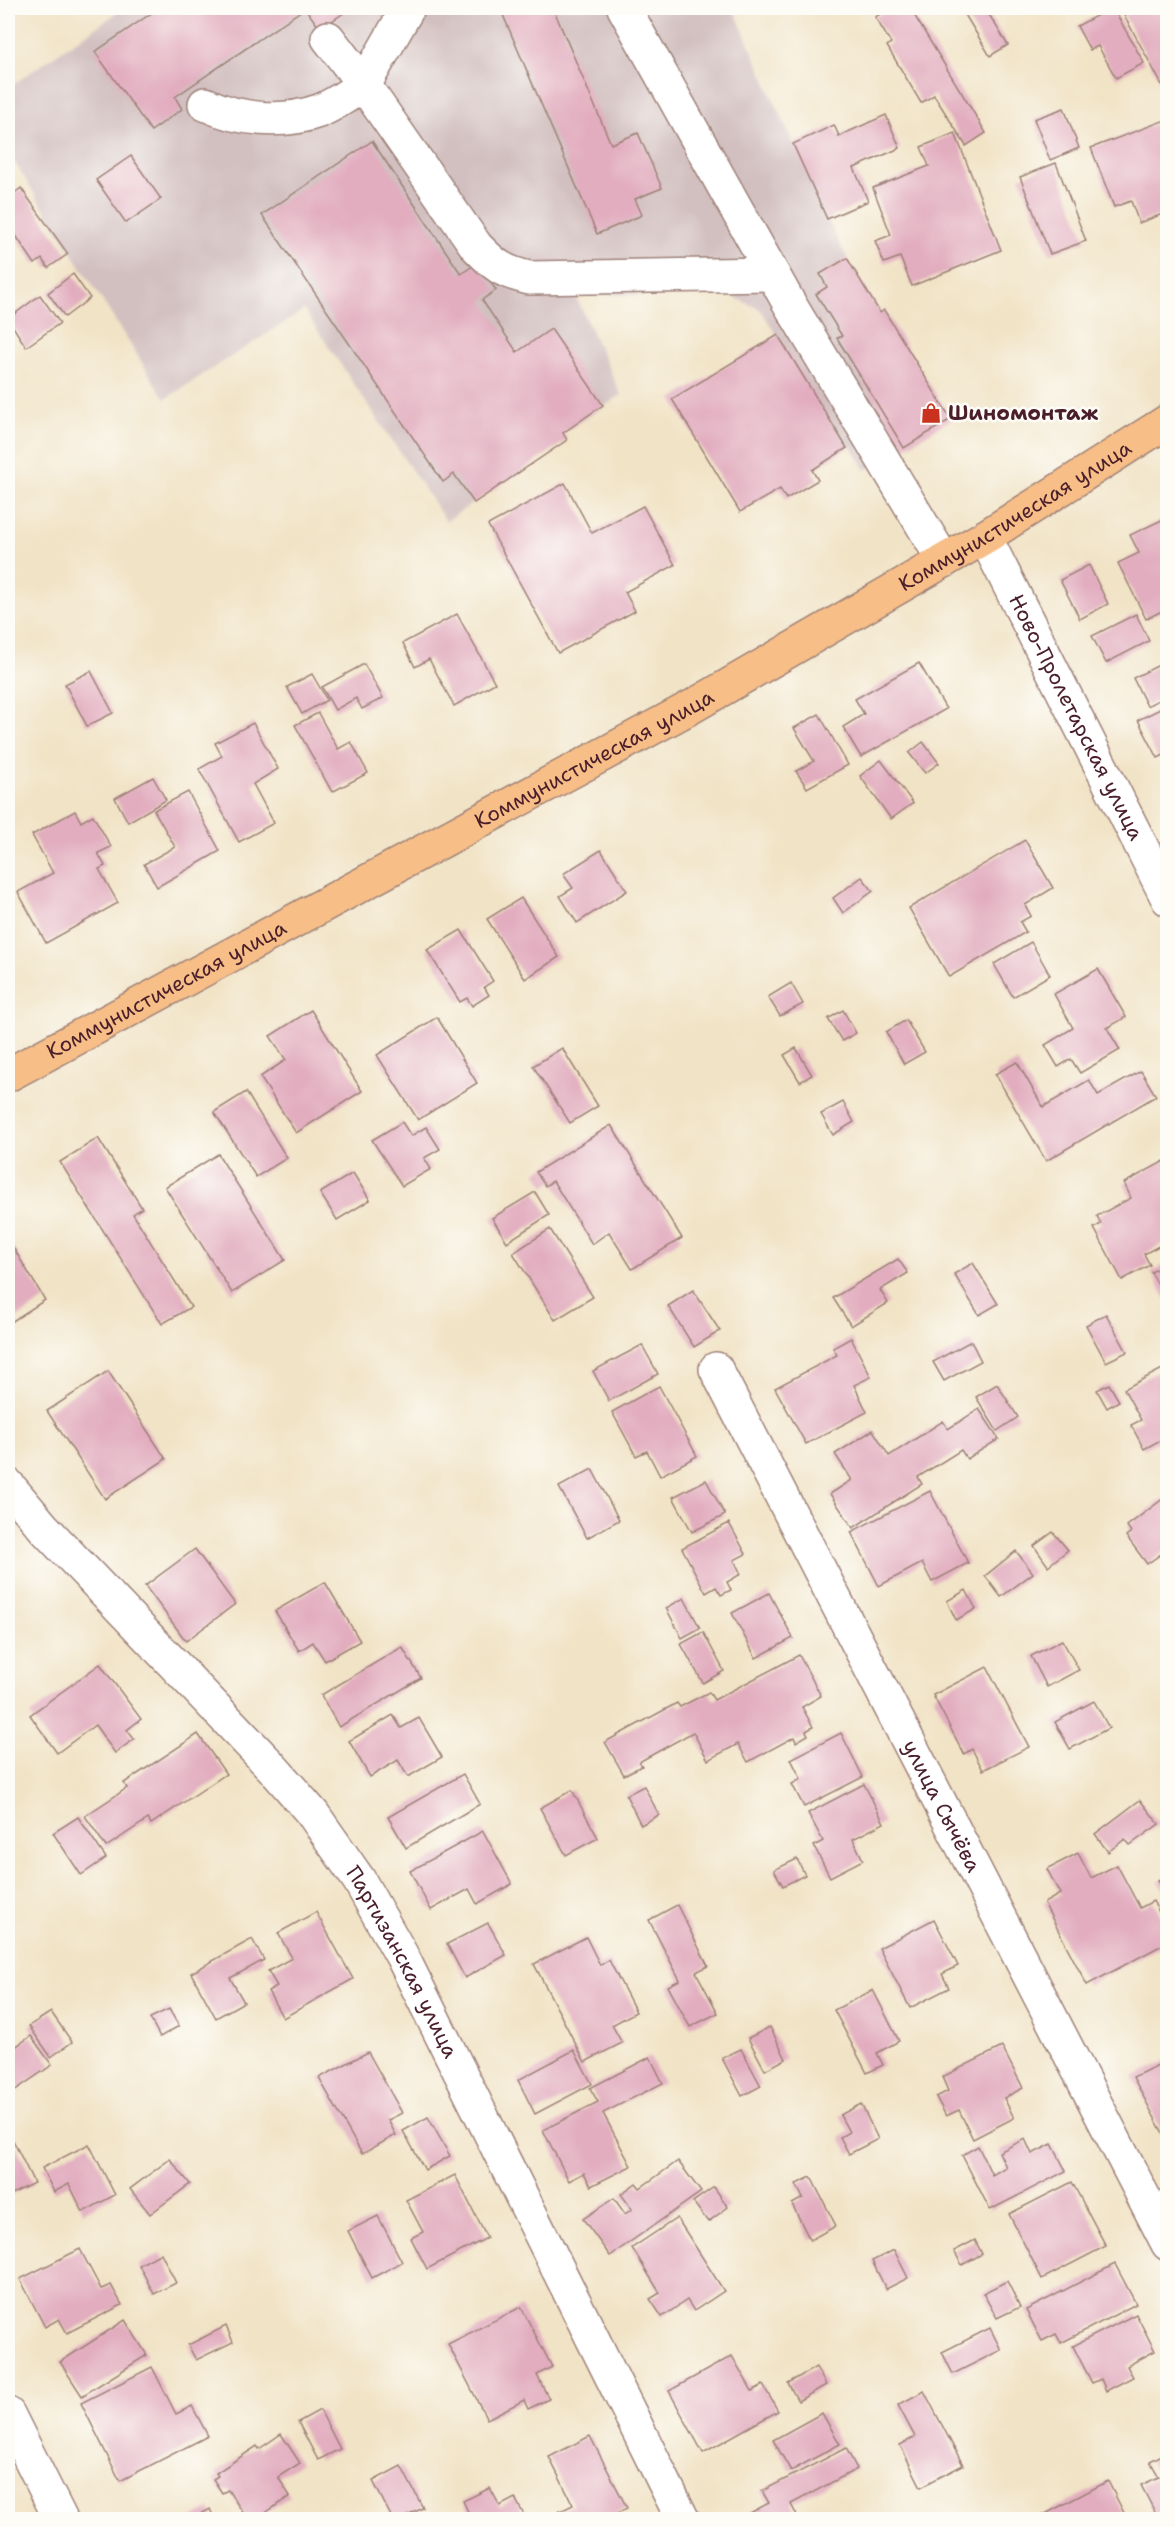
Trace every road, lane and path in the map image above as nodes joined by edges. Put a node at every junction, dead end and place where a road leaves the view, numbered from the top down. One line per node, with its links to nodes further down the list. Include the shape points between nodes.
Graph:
1 (408, 8): 4 (street)
2 (624, 8): 6 (street)
3 (328, 38): 4 (street)
4 (364, 85): 5 (street, via 321,110 298,117 266,119); 6 (street, via 476,246 507,273 529,278)
5 (205, 104)
6 (772, 274): 9 (street)
7 (1167, 422): 8 (main road, Коммунистическая улица)
8 (986, 537): 9 (main road, Коммунистическая улица); 10 (street, Ново-Пролетарская улица)
9 (944, 561): 11 (main road, Коммунистическая улица, via 693,706)
10 (1167, 899)
11 (8, 1075)
12 (716, 1369): 14 (street, улица Сычёва)
13 (8, 1485): 17 (street, Партизанская улица, via 44,1528 271,1766 313,1814 359,1880 402,1956)
14 (1167, 2244)
15 (8, 2414): 16 (street)
16 (61, 2520)
17 (683, 2520)

